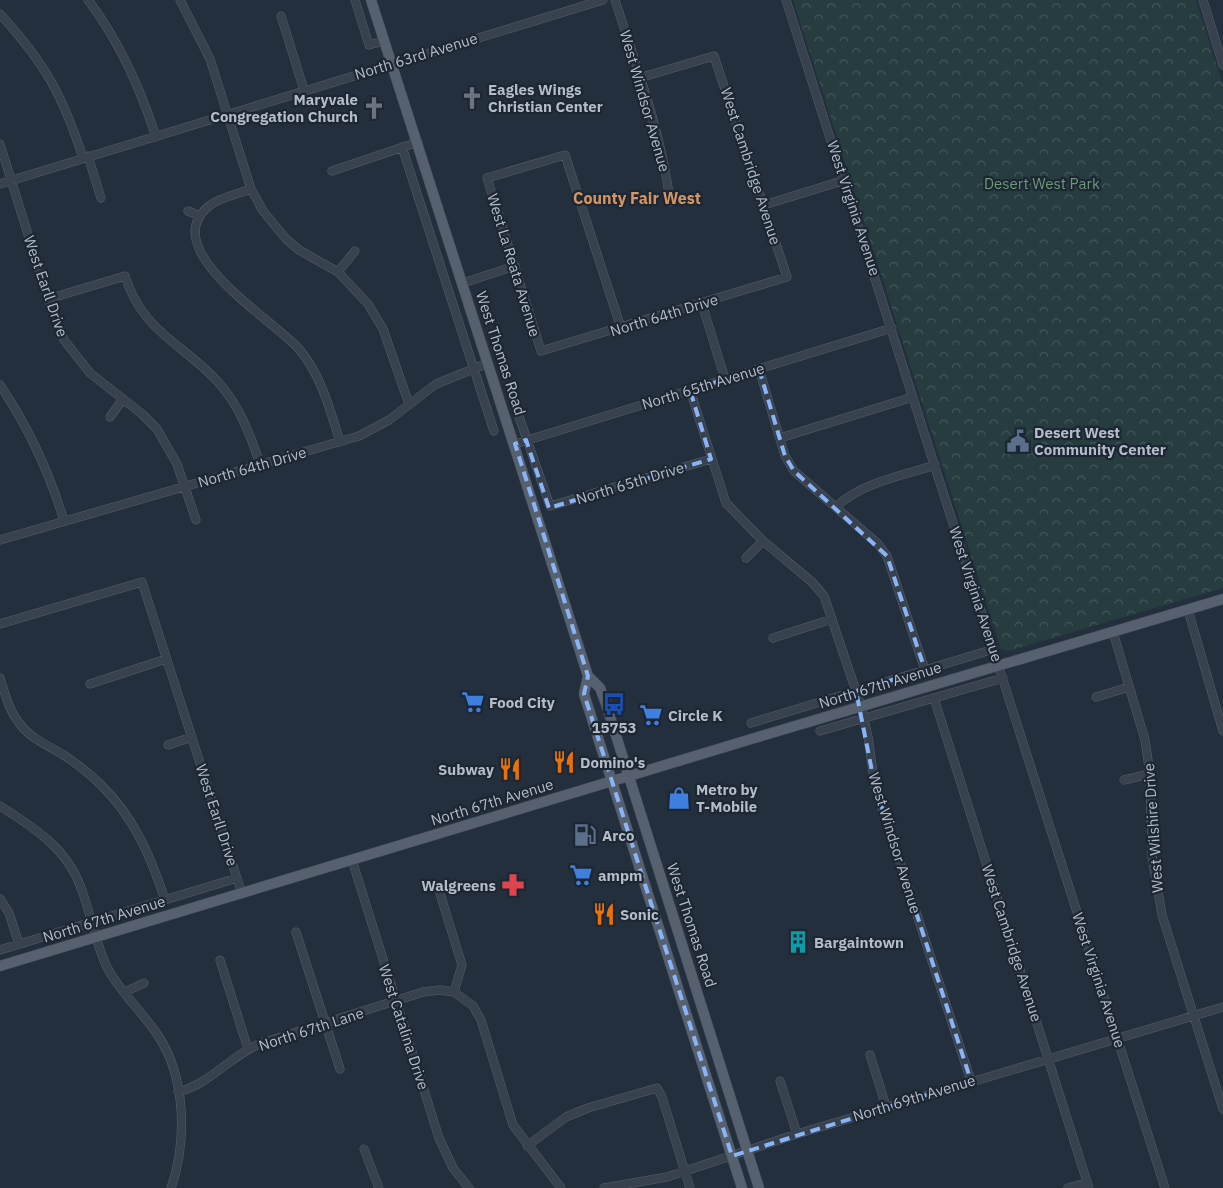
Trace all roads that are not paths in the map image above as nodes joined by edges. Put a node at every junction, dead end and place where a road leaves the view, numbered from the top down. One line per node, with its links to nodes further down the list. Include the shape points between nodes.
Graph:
1 (88, 0): 17 (street, via 127,60)
2 (180, 0): 16 (street, via 210,59)
3 (355, 0): 11 (street, via 369,45)
4 (371, 0): 11 (main road, West Thomas Road)
5 (603, 0): 12 (street, North 63rd Avenue)
6 (615, 0): 14 (street, West Windsor Avenue)
7 (786, 0): 23 (street, West Virginia Avenue)
8 (1202, 0): 13 (street)
9 (0, 14): 21 (street, via 49,76)
10 (281, 16): 15 (street)
11 (384, 41): 12 (main road, West Thomas Road)
12 (392, 64): 15 (street, North 63rd Avenue); 18 (main road, West Thomas Road)
13 (1223, 65)
14 (640, 78): 28 (street, West Windsor Avenue, via 667,173); 29 (street, West Cambridge Avenue, via 714,56)
15 (304, 90): 16 (street, North 63rd Avenue)
16 (228, 114): 17 (street, North 63rd Avenue); 26 (street)
17 (156, 137): 21 (street, North 63rd Avenue)
18 (418, 142): 20 (street); 36 (main road, West Thomas Road)
19 (0, 144): 24 (street, West Earll Drive)
20 (402, 147): 22 (street); 43 (street, West Thomas Road)
21 (86, 157): 24 (street, North 63rd Avenue); 27 (street)
22 (332, 171)
23 (845, 180): 29 (street); 40 (street, West Virginia Avenue)
24 (12, 181): 25 (street, North 63rd Avenue); 37 (street, West Earll Drive)
25 (0, 184)
26 (251, 189): 31 (street, via 210,206); 34 (street, via 263,211 286,239)
27 (101, 198)
28 (670, 202)
29 (764, 205): 35 (street, West Cambridge Avenue)
30 (188, 211): 31 (street)
31 (200, 216): 56 (street, via 195,234 202,257 224,283 288,337 306,359 327,400)
32 (355, 251): 34 (street)
33 (515, 266): 36 (street); 39 (street, West La Reata Avenue, via 488,178 565,155); 41 (street, West La Reata Avenue)
34 (338, 272): 50 (street, via 368,304 383,329)
35 (787, 277): 38 (street, North 64th Drive)
36 (463, 283): 42 (main road, West Thomas Road)
37 (48, 299): 49 (street, West Earll Drive, via 64,340 76,358); 59 (street, via 125,276 145,317 217,381 235,405 247,426)
38 (702, 304): 39 (street, North 64th Drive); 45 (street)
39 (621, 328): 41 (street, North 64th Drive)
40 (892, 328): 44 (street, North 65th Avenue); 48 (street, West Virginia Avenue)
41 (541, 351)
42 (488, 363): 43 (street, North 64th Drive); 57 (main road, West Thomas Road)
43 (473, 367): 50 (street, North 64th Drive, via 436,384); 53 (street, West Thomas Road)
44 (759, 369): 45 (street, North 65th Avenue); 54 (street)
45 (725, 379): 47 (street, North 65th Avenue)
46 (0, 385): 65 (street, via 48,470)
47 (690, 390): 55 (street, North 65th Avenue); 58 (street, West Windsor Avenue)
48 (913, 397): 54 (street); 60 (street, West Virginia Avenue)
49 (123, 399): 52 (street); 61 (street, West Earll Drive, via 160,434)
50 (408, 404): 56 (street, North 64th Drive, via 370,431)
51 (517, 411): 55 (street, West Thomas Road)
52 (110, 417)
53 (494, 431)
54 (780, 438): 63 (street, via 794,471)
55 (526, 440): 57 (street, North 65th Avenue); 62 (street, West Thomas Road)
56 (340, 442): 59 (street, North 64th Drive)
57 (515, 444): 79 (main road, West Thomas Road)
58 (711, 459): 62 (street, North 65th Drive); 67 (street, West Windsor Avenue, via 726,503)
59 (260, 464): 61 (street, North 64th Drive)
60 (935, 465): 63 (street, via 865,487 850,494); 75 (street, West Virginia Avenue)
61 (186, 486): 64 (street, West Earll Drive); 65 (street, North 64th Drive)
62 (550, 506)
63 (837, 506): 78 (street, via 887,556)
64 (196, 520)
65 (64, 521): 66 (street, North 64th Drive)
66 (0, 540)
67 (763, 541): 68 (street); 71 (street, West Windsor Avenue, via 816,586 824,596)
68 (746, 558)
69 (1223, 599): 70 (main road, North 67th Avenue)
70 (1188, 610): 73 (main road, North 67th Avenue); 90 (street)
71 (832, 618): 74 (street); 84 (street, West Windsor Avenue)
72 (0, 624): 76 (street, West Earll Drive, via 142,582)
73 (1113, 632): 77 (main road, North 67th Avenue); 83 (street, West Wilshire Drive)
74 (773, 638)
75 (994, 649): 77 (street, West Virginia Avenue); 78 (street, North 67th Avenue)
76 (166, 659): 82 (street); 92 (street, West Earll Drive)
77 (999, 665): 81 (street, West Virginia Avenue); 87 (main road, North 67th Avenue)
78 (925, 670): 84 (street, North 67th Avenue)
79 (588, 676): 95 (main road, West Thomas Road, via 600,688); 97 (main road, West Thomas Road, via 584,694)
80 (0, 678): 104 (street, via 8,705 20,724 34,738 89,773 116,800 148,853)
81 (1003, 678): 86 (street, North 67th Avenue); 119 (street, West Virginia Avenue)
82 (90, 684)
83 (1129, 687): 85 (street); 94 (street, West Wilshire Drive, via 1145,740)
84 (856, 690): 87 (street, West Windsor Avenue); 89 (street, North 67th Avenue)
85 (1096, 697)
86 (934, 698): 88 (street, North 67th Avenue); 122 (street, West Cambridge Avenue)
87 (861, 706): 88 (street, West Windsor Avenue); 95 (main road, North 67th Avenue)
88 (864, 719): 91 (street, North 67th Avenue); 125 (street, West Windsor Avenue, via 875,786)
89 (750, 723)
90 (1223, 731)
91 (820, 732)
92 (192, 737): 93 (street); 100 (street, West Earll Drive)
93 (168, 745)
94 (1150, 774): 96 (street); 117 (street, West Wilshire Drive, via 1156,889)
95 (629, 776): 97 (main road, North 67th Avenue); 132 (main road, West Thomas Road)
96 (1124, 780)
97 (613, 781): 99 (main road, North 67th Avenue); 133 (main road, West Thomas Road)
98 (0, 806): 105 (street, via 41,832 61,854 78,878)
99 (352, 860): 102 (main road, North 67th Avenue); 115 (street, West Catalina Drive)
100 (237, 878): 102 (street, West Earll Drive); 104 (street, North 67th Avenue)
101 (438, 887): 114 (street, via 462,965)
102 (242, 894): 107 (main road, North 67th Avenue)
103 (0, 899): 108 (street, via 9,913)
104 (165, 900): 105 (street, North 67th Avenue)
105 (92, 922): 107 (street); 108 (street, North 67th Avenue)
106 (296, 932): 118 (street)
107 (96, 937): 111 (main road, North 67th Avenue); 113 (street, via 108,968)
108 (19, 944): 109 (street, North 67th Avenue)
109 (0, 950)
110 (220, 960): 120 (street)
111 (0, 966)
112 (144, 983): 113 (street)
113 (125, 992): 126 (street, via 160,1038)
114 (454, 992): 115 (street, North 67th Lane, via 433,990); 130 (street, via 472,1006 481,1020 513,1126)
115 (396, 1001): 118 (street, North 67th Lane); 138 (street, West Catalina Drive, via 439,1138 453,1168)
116 (1223, 1007): 117 (street, North 69th Avenue)
117 (1194, 1016): 119 (street, North 69th Avenue); 128 (street, West Wilshire Drive)
118 (325, 1024): 120 (street, North 67th Lane); 123 (street)
119 (1118, 1040): 122 (street, North 69th Avenue); 145 (street, West Virginia Avenue)
120 (248, 1049): 126 (street, North 67th Lane, via 202,1084)
121 (870, 1055): 127 (street)
122 (1048, 1060): 125 (street, North 69th Avenue); 135 (street, West Cambridge Avenue)
123 (340, 1069)
124 (780, 1081): 129 (street)
125 (971, 1081): 127 (street, North 69th Avenue)
126 (178, 1092): 136 (street, via 180,1144)
127 (886, 1106): 129 (street, North 69th Avenue)
128 (1223, 1108)
129 (797, 1134): 132 (street, North 69th Avenue)
130 (527, 1146): 134 (street, via 566,1117 657,1088); 139 (street)
131 (364, 1149): 137 (street)
132 (747, 1151): 133 (street, North 69th Avenue); 143 (main road, West Thomas Road)
133 (732, 1156): 134 (street, North 69th Avenue); 142 (main road, West Thomas Road)
134 (685, 1171): 140 (street, North 69th Avenue); 141 (street)
135 (1088, 1185): 144 (street)
136 (171, 1188)
137 (379, 1188)
138 (469, 1188)
139 (560, 1188)
140 (604, 1188)
141 (690, 1188)
142 (742, 1188)
143 (759, 1188)
144 (1068, 1188)
145 (1165, 1188)

